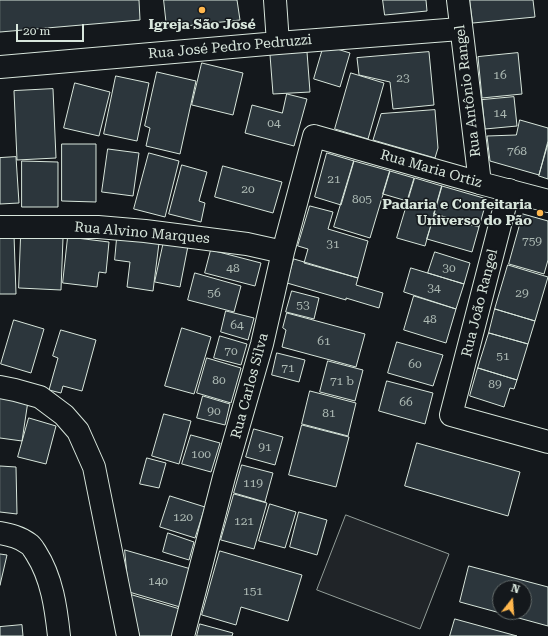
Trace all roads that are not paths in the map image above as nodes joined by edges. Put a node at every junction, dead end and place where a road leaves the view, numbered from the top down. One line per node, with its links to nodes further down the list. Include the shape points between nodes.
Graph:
1 (274, 0): 4 (street)
2 (458, 0): 3 (street, Rua Antônio Rangel)
3 (460, 29): 4 (street, Rua José Pedro Pedruzzi); 7 (street, Rua Antônio Rangel)
4 (278, 43): 5 (street, Rua José Pedro Pedruzzi)
5 (0, 67)
6 (314, 136): 7 (street, Rua Maria Ortiz); 11 (street, Rua Carlos Silva)
7 (480, 183): 8 (street, Rua Maria Ortiz)
8 (509, 190): 9 (street, Rua Maria Ortiz); 13 (street, Rua João Rangel, via 451,415)
9 (548, 201)
10 (0, 227): 11 (street, Rua Alvino Marques, via 98,227 137,230 240,242)
11 (283, 252): 17 (street, Rua Carlos Silva, via 262,344)
12 (0, 387): 16 (street, via 40,397 64,415 78,431 94,467)
13 (548, 442)
14 (0, 533): 15 (street, via 16,536 30,544 38,557 47,575 56,606)
15 (59, 636)
16 (128, 636)
17 (183, 636)

